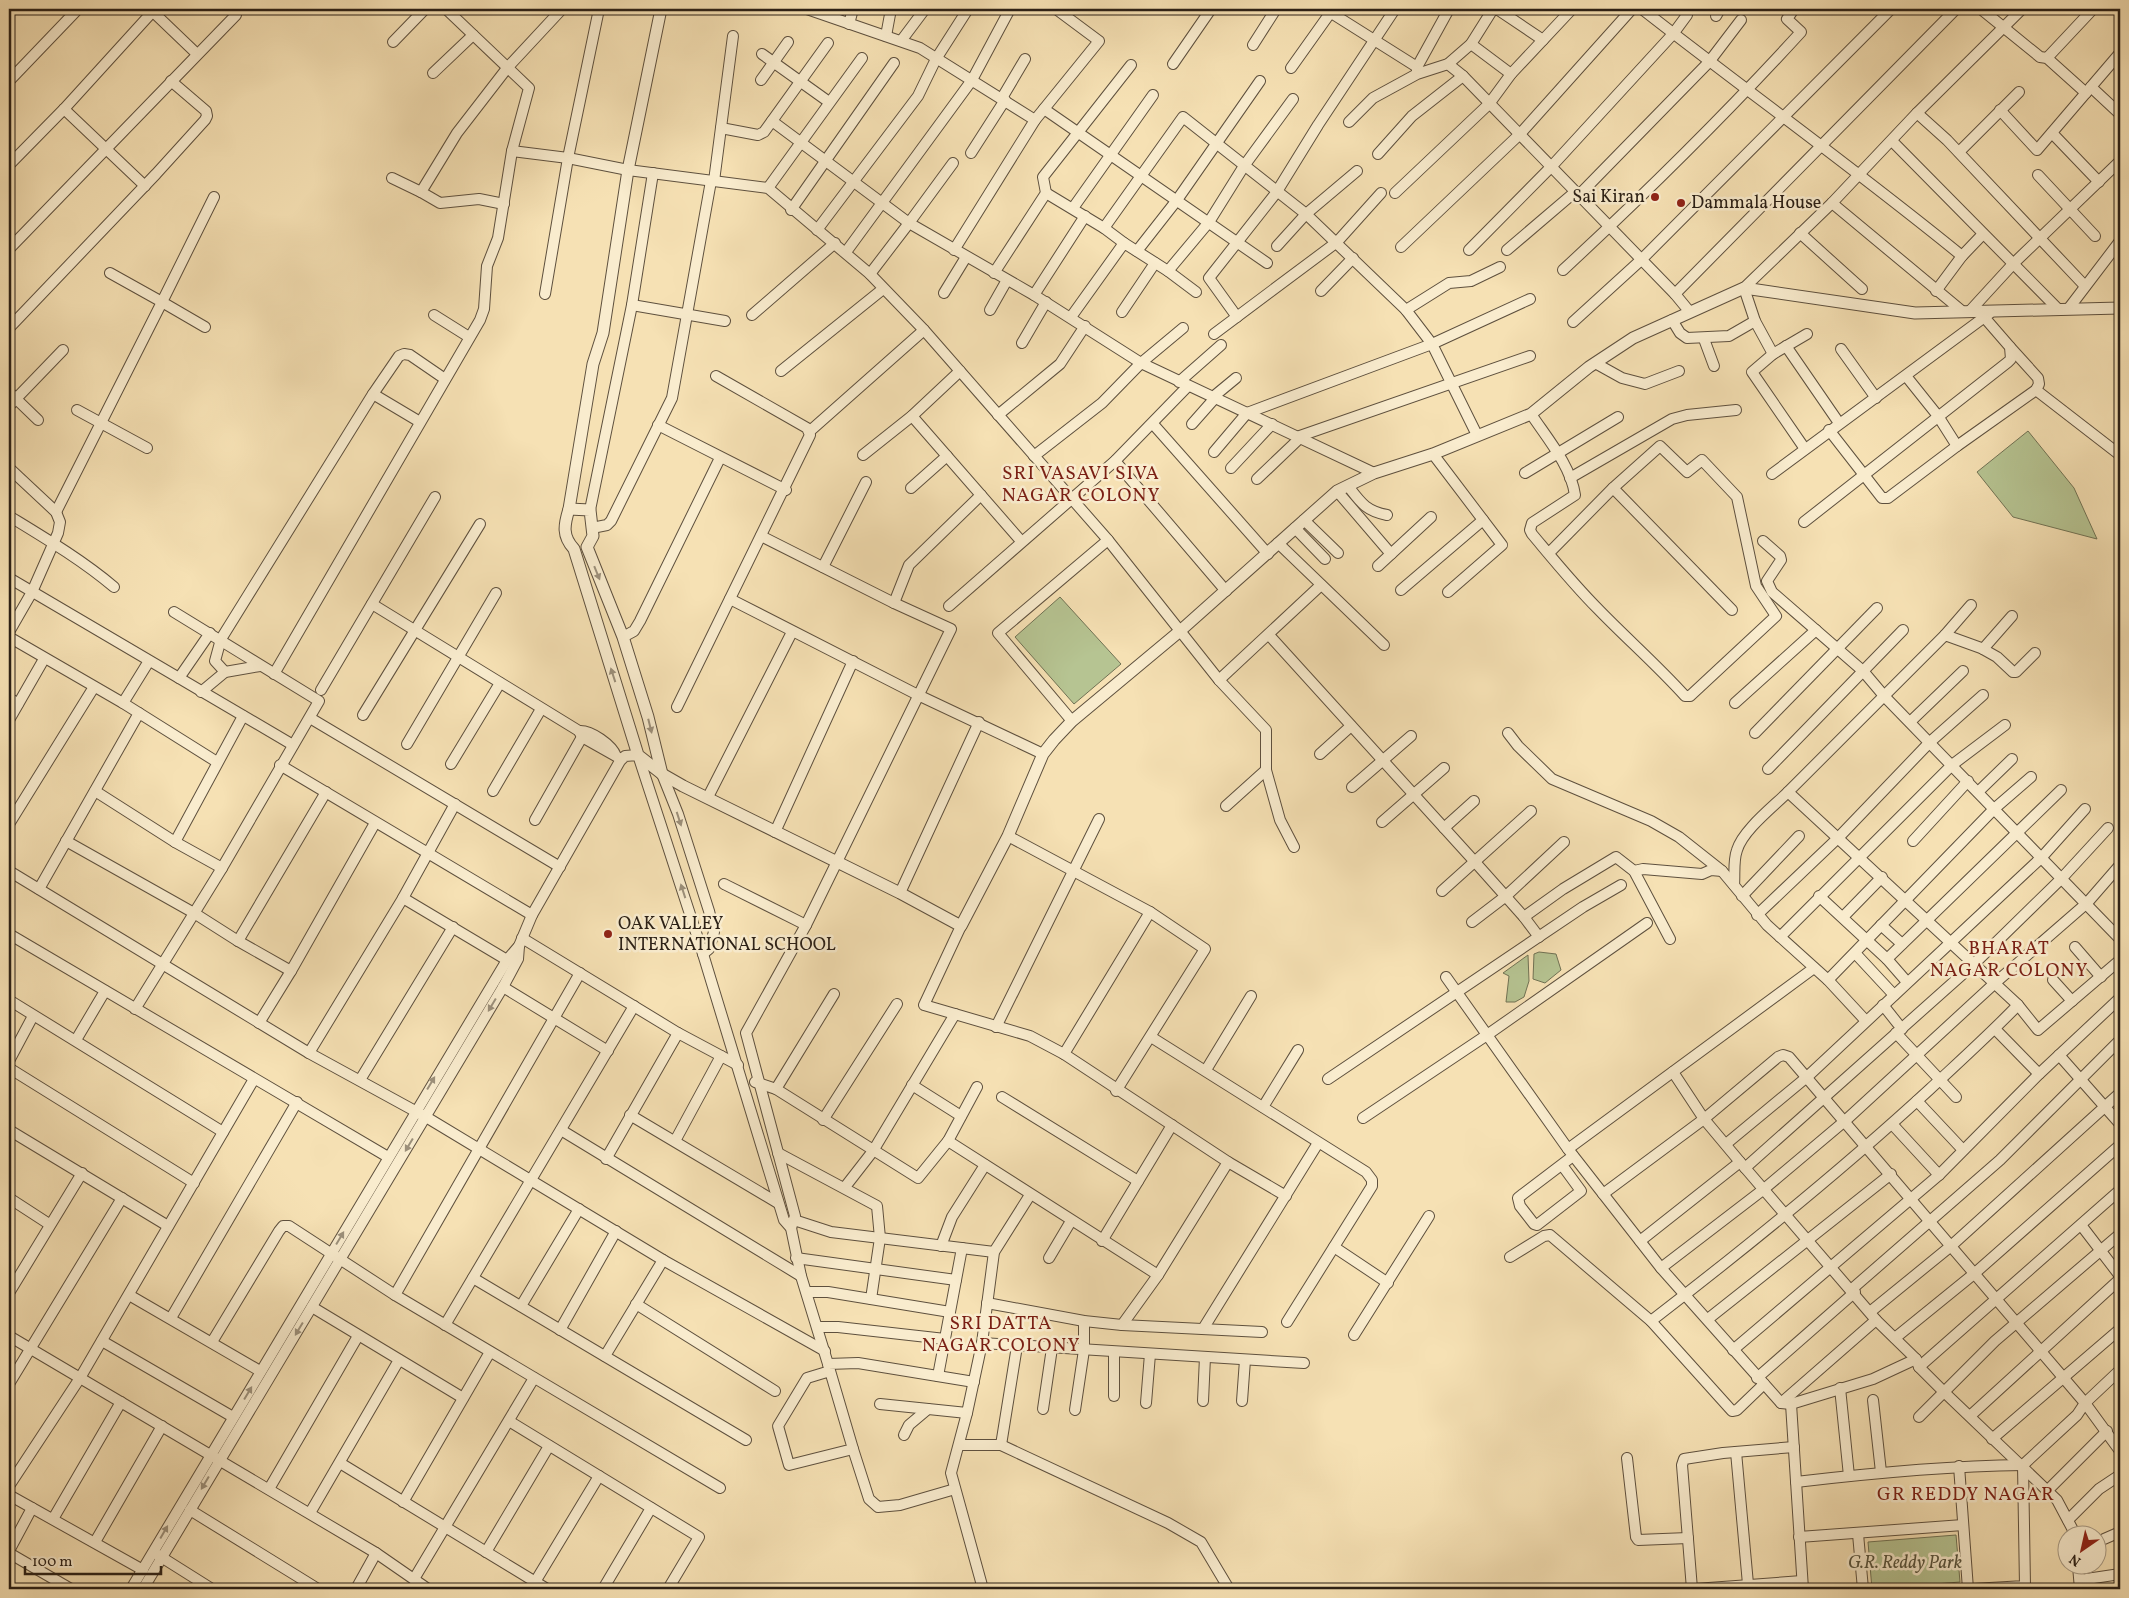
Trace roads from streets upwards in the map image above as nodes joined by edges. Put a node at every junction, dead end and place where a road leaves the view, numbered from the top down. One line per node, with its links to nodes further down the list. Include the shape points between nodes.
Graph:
1 (78, 9): 71 (street)
2 (425, 9): 44 (street)
3 (446, 9): 38 (street)
4 (562, 9): 62 (street)
5 (599, 9): 105 (street)
6 (661, 9): 112 (street)
7 (807, 9): 35 (street)
8 (853, 9): 35 (street)
9 (892, 9): 40 (street)
10 (925, 9): 43 (street)
11 (968, 9): 54 (street)
12 (1010, 9): 70 (street)
13 (1056, 9): 83 (street, via 1099,41)
14 (1143, 9): 15 (street)
15 (1148, 9)
16 (1211, 9): 59 (street)
17 (1276, 9): 48 (street)
18 (1395, 9): 41 (street)
19 (1449, 9): 64 (street)
20 (1495, 9): 42 (street); 47 (street)
21 (1572, 9): 42 (street)
22 (1632, 9): 94 (street)
23 (1642, 9): 37 (street)
24 (1794, 9): 74 (street, via 1787,19 1801,32)
25 (1891, 9): 87 (street)
26 (1956, 9): 98 (street)
27 (1981, 9): 36 (street)
28 (2022, 9): 36 (street)
29 (2093, 9): 53 (street)
30 (153, 10): 50 (street); 82 (street)
31 (1330, 10): 41 (street); 63 (street)
32 (236, 15): 50 (street)
33 (1687, 15): 37 (street)
34 (1741, 20): 57 (street)
35 (849, 24): 40 (street)
36 (2004, 28): 53 (street, via 2040,57); 85 (street)
37 (1673, 34): 57 (street); 111 (street)
38 (473, 35): 62 (street); 65 (street)
39 (733, 36): 91 (street)
40 (886, 36): 43 (street)
41 (1376, 39): 64 (street); 126 (street)
42 (1543, 40): 66 (street)
43 (900, 41): 54 (street, via 920,48)
44 (393, 42)
45 (788, 42): 56 (street)
46 (828, 43): 72 (street)
47 (1471, 44): 60 (street); 66 (street)
48 (1253, 45)
49 (2120, 53): 75 (street)
50 (197, 54): 68 (street)
51 (762, 54): 56 (street)
52 (862, 58): 80 (street)
53 (2047, 58): 75 (street)
54 (936, 59): 70 (street); 121 (street, via 918,96)
55 (1025, 59): 78 (street)
56 (774, 62): 69 (street); 72 (street)
57 (1709, 62): 74 (street); 129 (street)
58 (894, 63): 107 (street)
59 (1173, 64)
60 (1448, 64): 64 (street); 67 (street)
61 (1131, 65): 92 (street)
62 (508, 67): 100 (street, via 529,88); 124 (street, via 457,133)
63 (1291, 68)
64 (1417, 71): 90 (street, via 1371,100)
65 (433, 73)
66 (1511, 74): 81 (street)
67 (1463, 76): 81 (street); 104 (street, via 1412,116)
68 (171, 80): 99 (street); 122 (street, via 201,106 207,116)
69 (761, 80)
70 (972, 80): 78 (street); 132 (street)
71 (9, 81)
72 (800, 81): 80 (street); 89 (street)
73 (1260, 81): 97 (street)
74 (1747, 90): 87 (street); 143 (street)
75 (2089, 90): 86 (street); 93 (street)
76 (2018, 92): 84 (street)
77 (1153, 95): 103 (street)
78 (1004, 99): 88 (street); 102 (street)
79 (1293, 99): 110 (street)
80 (829, 102): 96 (street)
81 (1489, 104): 94 (street); 128 (street)
82 (64, 109): 99 (street); 109 (street)
83 (1044, 109): 88 (street); 92 (street)
84 (2000, 110): 93 (street, via 2037,150); 101 (street)
85 (1917, 113): 95 (street); 101 (street)
86 (2120, 114)
87 (1784, 115): 98 (street); 165 (street)
88 (1035, 120): 157 (street)
89 (772, 121): 91 (street, via 758,135); 96 (street)
90 (1349, 122)
91 (721, 128): 119 (street)
92 (1079, 133): 103 (street); 125 (street, via 1043,177)
93 (2052, 133): 120 (street)
94 (1520, 134): 111 (street); 155 (street)
95 (1892, 141): 115 (street); 146 (street)
96 (800, 142): 107 (street); 123 (street)
97 (1216, 142): 110 (street); 117 (street, via 1182,118); 131 (street)
98 (1820, 146): 115 (street); 185 (street)
99 (105, 149): 122 (street); 156 (street)
100 (512, 151): 105 (street); 134 (street)
101 (1959, 152): 148 (street)
102 (970, 154)
103 (1111, 154): 117 (street); 135 (street)
104 (1378, 154)
105 (568, 158): 112 (street); 184 (street)
106 (2120, 161): 120 (street)
107 (825, 162): 121 (street); 136 (street)
108 (953, 163): 141 (street)
109 (9, 165)
110 (1244, 166): 126 (street); 140 (street)
111 (1551, 167): 129 (street); 158 (street)
112 (628, 170): 114 (street); 294 (street, via 603,333 593,364)
113 (1357, 172): 138 (street)
114 (653, 173): 119 (street); 190 (street)
115 (1859, 174): 133 (street); 162 (street)
116 (2038, 175): 137 (street)
117 (1142, 176): 131 (street); 142 (street)
118 (392, 178): 124 (street)
119 (713, 181): 123 (street); 201 (street)
120 (2098, 182): 137 (street)
121 (853, 183): 132 (street); 144 (street)
122 (145, 186): 212 (street)
123 (768, 188): 136 (street)
124 (421, 192): 134 (street, via 440,204 479,199)
125 (1046, 192): 135 (street); 173 (street)
126 (1276, 193): 138 (street); 150 (street)
127 (1381, 193): 151 (street)
128 (1395, 193)
129 (1577, 193): 143 (street); 159 (street)
130 (214, 197): 188 (street)
131 (1177, 200): 140 (street); 160 (street)
132 (882, 203): 141 (street); 161 (street)
133 (1832, 203): 145 (street); 181 (street)
134 (504, 204): 217 (street, via 498,238 487,266 484,309)
135 (1073, 208): 139 (street)
136 (791, 210): 144 (street)
137 (2071, 210): 147 (street); 148 (street)
138 (1306, 214): 151 (street); 154 (street)
139 (1085, 216): 142 (street); 186 (street)
140 (1209, 222): 150 (street); 171 (street)
141 (908, 223): 157 (street); 174 (street)
142 (1104, 228): 153 (street)
143 (1609, 228): 165 (street); 170 (street)
144 (818, 230): 152 (street)
145 (1800, 233): 177 (street); 179 (street)
146 (1983, 234): 162 (street); 168 (street)
147 (2094, 236)
148 (2040, 238): 168 (street); 176 (street)
149 (2120, 241): 176 (street)
150 (1236, 242): 167 (street); 204 (street, via 1209,278)
151 (1337, 242): 164 (street); 204 (street)
152 (835, 243): 161 (street); 202 (street)
153 (1124, 243): 160 (street); 203 (street)
154 (1277, 246)
155 (1402, 247)
156 (9, 249)
157 (954, 250): 163 (street)
158 (1469, 250)
159 (1507, 250)
160 (1137, 251): 166 (street)
161 (846, 252): 174 (street)
162 (1962, 256): 181 (street)
163 (966, 257): 173 (street); 183 (street)
164 (1352, 258): 180 (street); 196 (street)
165 (1640, 260): 185 (street); 209 (street)
166 (1155, 262): 171 (street); 199 (street)
167 (1267, 262)
168 (2013, 264): 191 (street); 198 (street)
169 (1500, 267): 196 (street, via 1471,281 1450,283)
170 (1563, 270)
171 (1168, 271): 182 (street)
172 (110, 273): 188 (street)
173 (994, 273): 175 (street)
174 (870, 274): 178 (street)
175 (1006, 280): 186 (street); 195 (street)
176 (2085, 286): 192 (street)
177 (1744, 288): 197 (street); 198 (street, via 1915,313); 208 (street)
178 (883, 289): 214 (street); 231 (street)
179 (1862, 289)
180 (1321, 291)
181 (1936, 291): 198 (street)
182 (1196, 292)
183 (944, 293)
184 (546, 294)
185 (1675, 294): 197 (street)
186 (1034, 295): 189 (street)
187 (1530, 300): 220 (street)
188 (162, 302): 211 (street); 256 (street)
189 (1046, 302): 203 (street); 219 (street)
190 (632, 305): 201 (street); 295 (street)
191 (2057, 308): 192 (street); 194 (street)
192 (2069, 308): 193 (street)
193 (2120, 308)
194 (1994, 309): 198 (street); 205 (street)
195 (990, 310)
196 (1406, 310): 220 (street)
197 (1689, 311): 206 (street)
198 (1966, 311)
199 (1122, 312)
200 (434, 314): 217 (street)
201 (688, 314): 207 (street); 260 (street, via 672,398)
202 (752, 315)
203 (1071, 317): 210 (street)
204 (1237, 317): 215 (street)
205 (1984, 317): 223 (street); 235 (street)
206 (1672, 320): 218 (street, via 1683,336); 230 (street, via 1633,338)
207 (725, 321)
208 (1755, 321): 218 (street, via 1736,333); 226 (street)
209 (1573, 322)
210 (1085, 326): 228 (street); 249 (street, via 1060,364)
211 (205, 327)
212 (9, 328)
213 (1183, 328): 228 (street)
214 (924, 330): 232 (street); 262 (street)
215 (1214, 334)
216 (1807, 334): 222 (street)
217 (469, 337): 237 (street)
218 (1704, 338): 229 (street)
219 (1022, 343)
220 (1432, 344): 239 (street); 247 (street)
221 (1221, 345): 238 (street)
222 (1786, 346): 226 (street); 255 (street)
223 (2010, 347): 240 (street, via 2038,378); 251 (street, via 2008,362)
224 (1841, 349): 243 (street)
225 (62, 350): 244 (street)
226 (1772, 354): 267 (street, via 1754,369 1754,375)
227 (1530, 356): 239 (street)
228 (1141, 363): 238 (street); 274 (street, via 1102,403)
229 (1714, 366)
230 (1588, 368): 233 (street, via 1645,384); 248 (street)
231 (781, 371)
232 (960, 371): 249 (street); 250 (street)
233 (1679, 371)
234 (716, 376): 262 (street)
235 (1906, 376): 243 (street); 251 (street)
236 (1236, 378): 242 (street)
237 (445, 379): 241 (street, via 404,354 399,356); 254 (street)
238 (1183, 384): 242 (street); 257 (street)
239 (1451, 385): 263 (street); 264 (street)
240 (2036, 390): 265 (street); 272 (street)
241 (372, 394): 254 (street); 348 (street)
242 (1214, 398): 247 (street); 258 (street)
243 (1876, 398): 255 (street)
244 (11, 399): 253 (street)
245 (76, 410): 256 (street)
246 (1736, 410): 283 (street, via 1672,419)
247 (1247, 413): 259 (street); 268 (street)
248 (1531, 414): 263 (street); 270 (street)
249 (998, 415): 274 (street)
250 (912, 416): 271 (street); 273 (street)
251 (1938, 416): 265 (street); 282 (street)
252 (1618, 417): 270 (street)
253 (38, 420)
254 (420, 422): 361 (street)
255 (1839, 423): 261 (street)
256 (102, 424): 266 (street); 296 (street)
257 (1153, 424): 276 (street); 313 (street)
258 (1192, 424)
259 (1272, 424): 264 (street); 278 (street)
260 (658, 425): 275 (street); 304 (street, via 611,521)
261 (1829, 430): 267 (street); 282 (street)
262 (810, 431): 289 (street)
263 (1477, 435): 269 (street)
264 (1298, 437): 279 (street); 284 (street)
265 (1957, 446): 282 (street, via 1886,500)
266 (147, 448)
267 (1805, 449): 281 (street)
268 (1214, 452)
269 (1433, 454): 279 (street); 300 (street)
270 (1557, 454): 280 (street); 283 (street)
271 (863, 455)
272 (2120, 455)
273 (947, 456): 287 (street); 291 (street)
274 (1034, 456): 293 (street)
275 (720, 458): 289 (street); 344 (street)
276 (1114, 461): 293 (street); 324 (street)
277 (9, 468): 296 (street)
278 (1231, 468)
279 (1374, 472): 286 (street)
280 (1525, 473)
281 (1772, 474)
282 (1864, 475): 301 (street)
283 (1570, 478): 312 (street, via 1575,495 1530,526 1532,534)
284 (1257, 480)
285 (866, 482): 319 (street)
286 (1348, 486): 290 (street); 297 (street, via 1372,512)
287 (911, 488)
288 (1613, 488): 312 (street); 312 (street, via 1660,446 1687,472 1702,460 1737,497 1756,586 1775,612 1775,618 1687,697 1597,608); 334 (street)
289 (786, 490): 305 (street)
290 (1337, 492): 303 (street); 314 (street)
291 (981, 495): 307 (street); 330 (street, via 909,565)
292 (435, 498): 329 (street)
293 (1070, 498): 306 (street); 307 (street)
294 (569, 509): 295 (street); 317 (street, via 564,534)
295 (590, 510): 304 (street)
296 (56, 512): 310 (street, via 60,522)
297 (1387, 515)
298 (9, 516): 310 (street)
299 (1431, 517): 314 (street)
300 (1483, 520): 323 (street); 326 (street, via 1502,545)
301 (1804, 522)
302 (480, 524): 337 (street)
303 (1299, 524): 309 (street); 311 (street); 316 (street)
304 (592, 528): 315 (street, via 593,536 587,547)
305 (762, 536): 319 (street); 328 (street)
306 (1108, 540): 340 (street); 382 (street, via 998,633)
307 (1021, 541): 332 (street)
308 (1763, 541): 338 (street, via 1781,560 1767,581 1768,587)
309 (1278, 542): 313 (street); 321 (street)
310 (54, 543): 322 (street); 325 (street)
311 (1338, 553)
312 (1548, 553)
313 (1268, 554): 324 (street)
314 (1391, 554): 318 (street)
315 (590, 555): 317 (street); 344 (street, one-way to 344)
316 (1325, 559)
317 (577, 560): 396 (street, one-way to 317)
318 (1378, 566)
319 (823, 568): 330 (street)
320 (9, 578): 325 (street)
321 (1321, 584): 345 (street); 349 (street)
322 (114, 588)
323 (1401, 590)
324 (1226, 591): 340 (street)
325 (32, 592): 341 (street); 355 (street)
326 (1448, 592)
327 (496, 593): 353 (street)
328 (730, 600): 342 (street); 375 (street)
329 (372, 604): 337 (street); 366 (street)
330 (894, 604): 368 (street, via 951,629)
331 (1971, 605): 346 (street)
332 (949, 606)
333 (1877, 608): 350 (street)
334 (1732, 610)
335 (174, 612): 343 (street)
336 (2012, 616): 351 (street)
337 (414, 630): 353 (street); 378 (street)
338 (1816, 630): 350 (street); 373 (street)
339 (1903, 630): 358 (street)
340 (1180, 631): 363 (street); 382 (street)
341 (9, 632)
342 (792, 632): 356 (street); 418 (street)
343 (210, 633): 348 (street); 362 (street)
344 (628, 634): 407 (street, one-way to 407)
345 (1269, 635): 363 (street); 386 (street)
346 (1944, 636): 351 (street); 370 (street)
347 (9, 637): 354 (street)
348 (221, 640): 357 (street); 360 (street, via 215,661)
349 (1384, 645)
350 (1838, 649): 358 (street); 387 (street)
351 (1983, 649): 352 (street, via 2013,672)
352 (2035, 653)
353 (459, 657): 364 (street); 392 (street)
354 (44, 659): 365 (street); 374 (street)
355 (149, 661): 362 (street); 372 (street)
356 (853, 661): 368 (street); 432 (street)
357 (260, 666): 360 (street); 361 (street)
358 (1863, 671): 370 (street); 405 (street)
359 (1963, 671): 384 (street)
360 (226, 672): 367 (street)
361 (274, 674): 380 (street, via 319,701)
362 (179, 678): 367 (street)
363 (1219, 680): 406 (street, via 1266,730)
364 (500, 682): 376 (street); 401 (street)
365 (94, 687): 372 (street); 429 (street)
366 (321, 690)
367 (201, 692): 379 (street)
368 (918, 695): 383 (street); 445 (street)
369 (1982, 695): 391 (street)
370 (1885, 697): 384 (street); 415 (street)
371 (9, 698): 374 (street)
372 (123, 702): 377 (street)
373 (1735, 703)
374 (18, 704): 381 (street)
375 (677, 707)
376 (541, 708): 388 (street); 413 (street)
377 (139, 713): 400 (street); 412 (street)
378 (363, 715)
379 (243, 716): 393 (street); 400 (street)
380 (310, 718): 393 (street); 420 (street)
381 (9, 720)
382 (1072, 720): 394 (street)
383 (979, 722): 394 (street); 461 (street)
384 (1910, 722): 391 (street)
385 (2005, 725): 403 (street)
386 (1351, 726): 395 (street); 399 (street)
387 (1755, 733)
388 (581, 734): 397 (street, via 585,731 594,736 614,750); 426 (street)
389 (1508, 734): 452 (street, via 1552,779 1651,821 1679,837)
390 (1411, 736): 399 (street)
391 (1930, 742): 403 (street); 436 (street)
392 (407, 744)
393 (293, 745): 402 (street)
394 (1043, 754): 434 (street)
395 (1320, 754)
396 (638, 755): 397 (street); 407 (street); 493 (street, one-way to 396)
397 (618, 758): 448 (street)
398 (2012, 759): 416 (street)
399 (1382, 761): 410 (street); 417 (street)
400 (217, 762): 439 (street)
401 (451, 764)
402 (280, 765): 414 (street); 449 (street)
403 (1952, 765): 409 (street); 443 (street)
404 (1444, 768): 417 (street)
405 (1768, 769)
406 (1266, 770): 421 (street); 441 (street, via 1280,820)
407 (662, 774): 418 (street); 493 (street, one-way to 493, via 678,814 714,932 709,949)
408 (2031, 777): 422 (street)
409 (1968, 781): 416 (street); 438 (street)
410 (1352, 787)
411 (2061, 790): 433 (street)
412 (95, 791): 437 (street); 439 (street)
413 (493, 791)
414 (326, 792): 428 (street); 487 (street)
415 (1788, 792): 436 (street); 458 (street, via 1741,841 1736,855)
416 (1978, 792): 422 (street)
417 (1413, 795): 427 (street); 430 (street)
418 (708, 797): 432 (street)
419 (1474, 800): 430 (street)
420 (455, 804): 442 (street); 448 (street)
421 (1226, 806)
422 (1994, 809): 433 (street); 466 (street)
423 (2085, 809): 444 (street)
424 (1531, 810): 446 (street)
425 (1099, 819): 453 (street)
426 (535, 820)
427 (1382, 822)
428 (375, 823): 442 (street); 500 (street)
429 (9, 824)
430 (1444, 828): 446 (street)
431 (2108, 828): 455 (street)
432 (775, 832): 445 (street)
433 (2018, 833): 444 (street); 474 (street)
434 (1008, 836): 453 (street); 479 (street)
435 (1799, 836): 463 (street)
436 (1838, 838): 443 (street); 471 (street)
437 (66, 841): 459 (street); 468 (street)
438 (1913, 841)
439 (175, 842): 449 (street)
440 (1564, 842): 462 (street)
441 (1294, 847)
442 (429, 853): 465 (street); 470 (street)
443 (1859, 856): 454 (street); 464 (street)
444 (2042, 858): 455 (street); 489 (street)
445 (837, 862): 461 (street); 477 (street)
446 (1475, 862): 460 (street); 462 (street)
447 (2120, 865): 467 (street)
448 (560, 867): 470 (street)
449 (222, 868): 468 (street)
450 (9, 871): 459 (street)
451 (1634, 871): 452 (street, via 1702,874 1711,870); 472 (street, via 1616,857 1609,859); 484 (street)
452 (1722, 871): 458 (street)
453 (1072, 872): 469 (street); 527 (street)
454 (1882, 878): 466 (street); 473 (street)
455 (2062, 878): 467 (street); 498 (street)
456 (724, 884): 477 (street)
457 (1621, 885): 482 (street)
458 (1734, 885): 463 (street)
459 (39, 889): 497 (street)
460 (1442, 891)
461 (900, 893): 479 (street)
462 (1506, 896): 472 (street); 475 (street)
463 (1742, 896): 471 (street)
464 (1819, 896): 473 (street); 483 (street)
465 (403, 898): 480 (street); 537 (street)
466 (1906, 899): 474 (street); 478 (street)
467 (2086, 903): 485 (street); 507 (street)
468 (194, 912): 487 (street); 497 (street)
469 (1150, 912): 532 (street, via 1205,948); 538 (street)
470 (532, 915): 488 (street)
471 (1757, 915): 483 (street)
472 (1524, 917): 482 (street)
473 (1843, 917): 486 (street)
474 (1927, 919): 489 (street); 490 (street)
475 (1472, 922)
476 (1647, 923): 531 (street)
477 (806, 925): 554 (street, via 746,1033)
478 (1881, 925): 486 (street); 490 (street)
479 (961, 926): 522 (street, via 924,1005)
480 (453, 927): 495 (street); 551 (street)
481 (9, 934): 509 (street)
482 (1539, 937): 510 (street)
483 (1780, 937): 499 (street)
484 (1670, 939)
485 (2120, 939)
486 (1866, 940): 492 (street); 494 (street)
487 (238, 942): 500 (street)
488 (520, 942): 495 (street); 501 (street); 508 (street, via 518,960)
489 (1950, 942): 498 (street); 506 (street)
490 (1902, 944): 494 (street)
491 (2075, 948): 502 (street)
492 (1855, 953): 504 (street); 512 (street)
493 (703, 954): 543 (street)
494 (1887, 959): 506 (street)
495 (507, 960): 567 (street, one-way to 495)
496 (2120, 960): 502 (street)
497 (163, 964): 521 (street); 526 (street)
498 (1974, 964): 507 (street); 529 (street)
499 (1814, 968): 504 (street); 546 (street)
500 (291, 971): 526 (street)
501 (580, 973): 520 (street); 524 (street)
502 (2101, 976): 516 (street)
503 (1446, 977): 510 (street)
504 (1828, 980): 525 (street)
505 (2053, 980): 516 (street)
506 (1907, 982): 512 (street)
507 (1995, 983): 519 (street); 541 (street)
508 (503, 987): 524 (street); 569 (street, one-way to 569)
509 (105, 991): 521 (street); 533 (street)
510 (1457, 992): 531 (street); 550 (street)
511 (834, 994): 557 (street)
512 (1894, 995): 518 (street)
513 (1251, 996): 545 (street)
514 (2120, 998): 539 (street)
515 (9, 1000): 523 (street)
516 (2072, 1001): 519 (street, via 2038,1030)
517 (897, 1004): 573 (street)
518 (1883, 1005): 525 (street); 529 (street)
519 (2018, 1005): 528 (street)
520 (634, 1006): 530 (street); 536 (street)
521 (135, 1009): 549 (street)
522 (955, 1014): 527 (street); 555 (street)
523 (34, 1016): 533 (street); 542 (street)
524 (554, 1019): 536 (street); 587 (street)
525 (1866, 1021): 548 (street)
526 (259, 1023): 537 (street)
527 (996, 1026): 538 (street, via 1030,1036)
528 (1995, 1029): 547 (street); 552 (street)
529 (1899, 1031): 541 (street); 560 (street)
530 (678, 1033): 540 (street); 568 (street)
531 (1487, 1035): 571 (street); 591 (street)
532 (1151, 1037): 545 (street); 558 (street)
533 (76, 1040): 580 (street)
534 (2120, 1040): 553 (street)
535 (1298, 1050): 565 (street)
536 (608, 1051): 579 (street)
537 (308, 1053): 551 (street)
538 (1064, 1054): 558 (street)
539 (2059, 1055): 547 (street); 553 (street)
540 (721, 1056): 543 (street); 581 (street)
541 (1917, 1056): 552 (street); 574 (street)
542 (9, 1061)
543 (738, 1065): 554 (street)
544 (9, 1068): 603 (street)
545 (1206, 1070): 565 (street)
546 (1673, 1072): 572 (street); 591 (street)
547 (2039, 1074): 590 (street)
548 (1807, 1077): 560 (street); 572 (street, via 1789,1057 1778,1056); 584 (street)
549 (254, 1079): 564 (street); 580 (street)
550 (1328, 1079)
551 (360, 1080): 567 (street)
552 (1940, 1080): 562 (street); 563 (street)
553 (2081, 1080): 566 (street); 618 (street, via 2000,1160)
554 (751, 1082): 557 (street); 588 (street); 588 (street)
555 (912, 1085): 570 (street); 589 (street)
556 (977, 1087): 570 (street)
557 (776, 1089): 573 (street)
558 (1116, 1091): 577 (street)
559 (2120, 1093): 566 (street)
560 (1825, 1096): 574 (street); 597 (street)
561 (1002, 1097): 602 (street)
562 (1956, 1097)
563 (1916, 1101): 575 (street); 590 (street)
564 (296, 1102): 592 (street); 664 (street)
565 (1263, 1107): 583 (street)
566 (2104, 1108): 576 (street); 630 (street)
567 (415, 1110): 569 (street); 592 (street)
568 (630, 1115): 581 (street); 593 (street)
569 (426, 1116): 587 (street); 635 (street, one-way to 635)
570 (961, 1116): 582 (street)
571 (1363, 1118)
572 (1704, 1119): 584 (street); 607 (street)
573 (823, 1120): 589 (street)
574 (1846, 1120): 586 (street); 605 (street)
575 (1892, 1124): 586 (street); 600 (street)
576 (2120, 1124)
577 (1172, 1125): 594 (street); 602 (street)
578 (9, 1130): 598 (street)
579 (561, 1130): 593 (street); 601 (street)
580 (224, 1132): 603 (street)
581 (675, 1141): 613 (street)
582 (948, 1141): 589 (street, via 918,1178); 595 (street)
583 (1318, 1143): 609 (street); 631 (street, via 1366,1172 1372,1180 1372,1186)
584 (1726, 1144): 597 (street)
585 (2120, 1145): 643 (street)
586 (1867, 1146): 599 (street); 615 (street)
587 (480, 1147): 601 (street); 654 (street)
588 (771, 1149): 604 (street); 613 (street); 620 (street, via 796,1216)
589 (873, 1150): 604 (street)
590 (1963, 1150): 600 (street)
591 (1571, 1153): 596 (street); 607 (street)
592 (388, 1157): 635 (street, one-way to 592)
593 (606, 1159): 645 (street)
594 (1228, 1162): 609 (street); 644 (street)
595 (985, 1165): 608 (street); 629 (street, via 952,1217)
596 (1562, 1165): 596 (street, via 1581,1191 1537,1225 1520,1206 1518,1198)
597 (1743, 1165): 605 (street); 627 (street)
598 (82, 1173): 611 (street); 619 (street)
599 (1891, 1174): 612 (street); 628 (street)
600 (1939, 1174): 612 (street)
601 (532, 1179): 614 (street); 647 (street)
602 (1138, 1181): 626 (street)
603 (194, 1183): 622 (street)
604 (845, 1187): 625 (street, via 877,1206)
605 (1764, 1189): 615 (street); 642 (street)
606 (2120, 1190): 621 (street)
607 (1603, 1194): 627 (street)
608 (1030, 1195): 617 (street); 634 (street)
609 (1286, 1196): 673 (street)
610 (9, 1198): 619 (street)
611 (122, 1198): 622 (street); 686 (street)
612 (1912, 1199): 618 (street); 641 (street, via 1868,1233)
613 (778, 1203): 620 (street, via 784,1220)
614 (579, 1208): 623 (street); 660 (street)
615 (1787, 1215): 628 (street); 655 (street)
616 (1430, 1216): 649 (street)
617 (1071, 1221): 626 (street); 638 (street)
618 (1930, 1222): 630 (street); 650 (street)
619 (49, 1224): 652 (street)
620 (792, 1224): 625 (street); 637 (street)
621 (2081, 1225): 633 (street); 657 (street)
622 (168, 1226): 653 (street)
623 (616, 1231): 639 (street); 675 (street)
624 (2120, 1234): 633 (street)
625 (880, 1238): 629 (street); 640 (street)
626 (1102, 1241): 644 (street)
627 (1640, 1241): 642 (street)
628 (1808, 1241): 641 (street); 665 (street)
629 (941, 1246): 632 (street)
630 (1951, 1246): 643 (street); 663 (street)
631 (1334, 1247): 649 (street); 667 (street)
632 (962, 1248): 634 (street); 648 (street)
633 (2101, 1251): 646 (street); 669 (street)
634 (994, 1252): 658 (street)
635 (335, 1257): 654 (street); 661 (street); 683 (street, via 289,1226 284,1226); 703 (street)
636 (1510, 1257): 668 (street, via 1544,1236 1550,1236)
637 (796, 1258): 640 (street); 645 (street)
638 (1049, 1258)
639 (663, 1260): 659 (street); 690 (street)
640 (875, 1267): 648 (street); 656 (street)
641 (1833, 1267): 650 (street); 689 (street)
642 (1661, 1268): 655 (street)
643 (1975, 1273): 657 (street); 680 (street)
644 (1158, 1275): 671 (street)
645 (801, 1276): 651 (street)
646 (2120, 1277): 691 (street)
647 (473, 1278): 660 (street); 670 (street)
648 (956, 1280): 662 (street)
649 (1388, 1283): 677 (street)
650 (1853, 1291): 663 (street); 708 (street)
651 (807, 1292): 656 (street); 672 (street)
652 (9, 1293)
653 (129, 1295): 664 (street); 682 (street)
654 (395, 1295): 670 (street)
655 (1685, 1295): 665 (street); 668 (street)
656 (871, 1299): 662 (street)
657 (1997, 1299): 669 (street); 700 (street)
658 (987, 1303): 666 (street); 684 (street)
659 (636, 1304): 695 (street); 712 (street)
660 (521, 1306): 675 (street)
661 (312, 1307): 679 (street); 746 (street, one-way to 746)
662 (950, 1312): 681 (street)
663 (1873, 1316): 680 (street); 723 (street)
664 (170, 1318): 683 (street)
665 (1708, 1319): 689 (street)
666 (1084, 1321): 671 (street); 688 (street)
667 (1287, 1322)
668 (1651, 1322): 708 (street, via 1732,1411 1737,1410)
669 (2018, 1324): 691 (street); 713 (street, via 1995,1341)
670 (445, 1325): 692 (street)
671 (1122, 1325): 673 (street)
672 (818, 1327): 681 (street); 690 (street)
673 (1203, 1329): 676 (street)
674 (2120, 1329): 707 (street)
675 (560, 1330): 695 (street)
676 (1262, 1332)
677 (1354, 1335)
678 (9, 1336): 686 (street)
679 (358, 1336): 697 (street); 757 (street)
680 (1895, 1338): 700 (street)
681 (945, 1339): 704 (street)
682 (102, 1341): 705 (street); 728 (street)
683 (212, 1342): 703 (street)
684 (982, 1343): 685 (street); 709 (street)
685 (1017, 1346): 687 (street); 738 (street)
686 (30, 1348): 705 (street); 710 (street)
687 (1052, 1348): 688 (street); 725 (street)
688 (1084, 1350): 693 (street); 726 (street)
689 (1733, 1350): 708 (street)
690 (825, 1351): 701 (street)
691 (2041, 1351): 707 (street); 729 (street)
692 (490, 1352): 706 (street); 715 (street)
693 (1114, 1352): 694 (street); 714 (street)
694 (1150, 1354): 696 (street); 720 (street)
695 (605, 1356): 736 (street)
696 (1205, 1357): 698 (street); 717 (street)
697 (399, 1360): 715 (street); 747 (street)
698 (1245, 1360): 699 (street); 719 (street)
699 (1304, 1363)
700 (1918, 1363): 711 (street); 713 (street)
701 (829, 1367): 704 (street, via 853,1363); 741 (street); 741 (street, via 807,1378 783,1414 778,1426 780,1437 789,1465)
702 (2120, 1370): 721 (street)
703 (260, 1371): 728 (street, one-way to 703)
704 (938, 1376): 709 (street)
705 (80, 1378): 718 (street); 755 (street)
706 (534, 1378): 731 (street); 756 (street)
707 (2064, 1380): 721 (street); 735 (street)
708 (1761, 1381): 723 (street)
709 (974, 1382): 727 (street)
710 (9, 1384)
711 (1840, 1388): 723 (street); 753 (street)
712 (775, 1391)
713 (1944, 1392): 729 (street); 730 (street)
714 (1114, 1396)
715 (463, 1398): 761 (street)
716 (1873, 1400): 750 (street)
717 (1203, 1401)
718 (121, 1402): 732 (street); 766 (street)
719 (1242, 1402)
720 (1146, 1403)
721 (2086, 1403): 733 (street); 748 (street)
722 (880, 1404): 724 (street)
723 (1786, 1404): 740 (street)
724 (928, 1409): 727 (street); 734 (street, via 909,1425)
725 (1043, 1409)
726 (1075, 1410)
727 (967, 1413): 737 (street)
728 (233, 1416): 744 (street)
729 (1970, 1416): 735 (street)
730 (1919, 1417)
731 (509, 1422): 739 (street); 770 (street)
732 (162, 1426): 744 (street); 776 (street)
733 (2107, 1431): 743 (street); 759 (street)
734 (904, 1435)
735 (1992, 1439): 748 (street)
736 (746, 1440)
737 (958, 1445): 738 (street); 758 (street, via 951,1473)
738 (1001, 1445): 800 (street, via 1168,1523 1201,1542)
739 (549, 1446): 752 (street); 778 (street)
740 (1794, 1448): 742 (street); 754 (street)
741 (853, 1449): 758 (street, via 869,1499 878,1507 900,1505)
742 (1736, 1452): 774 (street, via 1684,1458); 785 (street)
743 (2120, 1452)
744 (209, 1455): 746 (street); 780 (street, one-way to 744)
745 (1627, 1458): 774 (street, via 1638,1540)
746 (219, 1461): 757 (street); 764 (street, one-way to 764)
747 (340, 1463): 761 (street); 765 (street)
748 (2023, 1465): 749 (street); 759 (street); 788 (street)
749 (1959, 1466): 750 (street); 768 (street)
750 (1881, 1472): 753 (street)
751 (2120, 1475): 767 (street, via 2099,1489)
752 (599, 1476): 763 (street); 784 (street)
753 (1849, 1476): 754 (street)
754 (1796, 1482): 773 (street)
755 (9, 1486)
756 (720, 1488)
757 (269, 1489): 765 (street)
758 (955, 1489): 799 (street)
759 (2048, 1490): 767 (street)
760 (9, 1495): 762 (street)
761 (403, 1502): 770 (street)
762 (32, 1508): 766 (street); 777 (street)
763 (651, 1508): 797 (street); 798 (street, via 699,1537)
764 (190, 1510): 780 (street); 793 (street)
765 (310, 1513): 779 (street)
766 (53, 1519): 776 (street)
767 (2068, 1520): 769 (street)
768 (1963, 1525): 772 (street); 803 (street)
769 (2070, 1526)
770 (446, 1528): 778 (street); 783 (street)
771 (2120, 1532): 775 (street)
772 (1858, 1534): 773 (street); 802 (street)
773 (1800, 1537): 786 (street)
774 (1688, 1538): 801 (street)
775 (2106, 1538)
776 (95, 1542): 781 (street)
777 (9, 1552): 789 (street)
778 (486, 1552): 784 (street)
779 (376, 1553): 783 (street); 794 (street)
780 (157, 1555): 781 (street); 791 (street); 792 (street)
781 (143, 1570): 790 (street)
782 (2120, 1574): 787 (street)
783 (414, 1579): 795 (street)
784 (535, 1582): 796 (street)
785 (1748, 1584): 786 (street); 801 (street)
786 (1803, 1585)
787 (2080, 1585)
788 (2025, 1588): 804 (street)
789 (71, 1589)
790 (131, 1589)
791 (143, 1589)
792 (212, 1589)
793 (318, 1589)
794 (356, 1589)
795 (428, 1589)
796 (546, 1589)
797 (603, 1589)
798 (668, 1589)
799 (983, 1589)
800 (1229, 1589)
801 (1694, 1589)
802 (1863, 1589)
803 (1968, 1589)
804 (1972, 1589)

